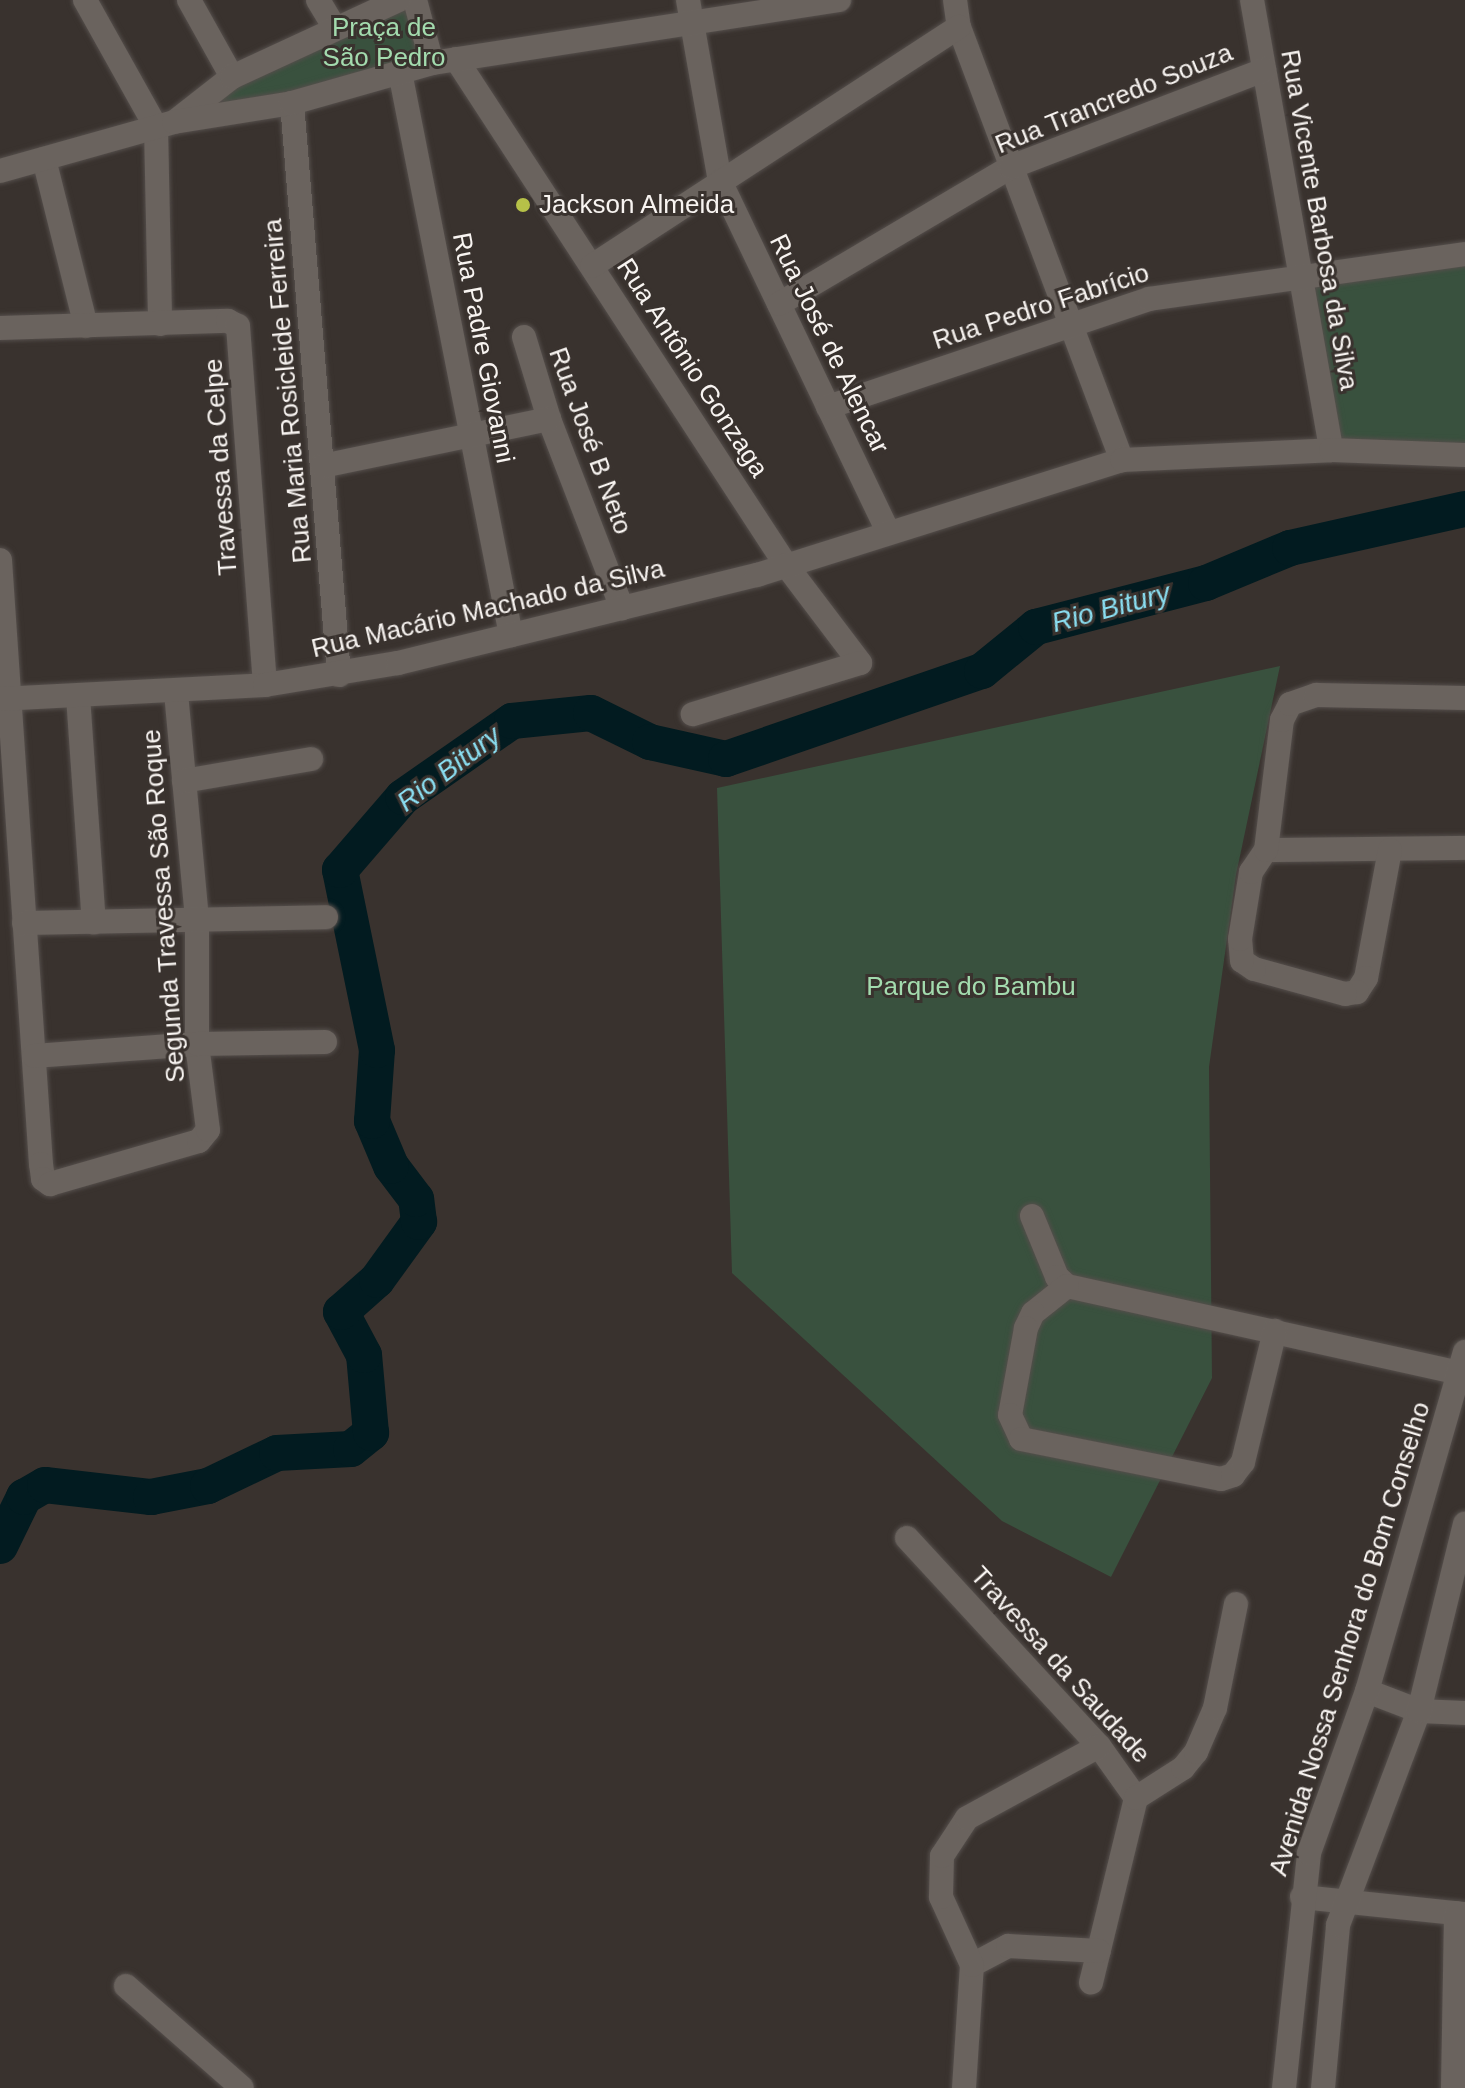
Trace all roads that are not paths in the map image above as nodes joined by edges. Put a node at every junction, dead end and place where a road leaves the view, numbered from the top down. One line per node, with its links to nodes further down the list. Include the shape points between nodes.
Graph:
1 (85, 0): 18 (street)
2 (189, 0): 16 (street)
3 (318, 0): 11 (street)
4 (399, 0): 11 (street)
5 (415, 0): 13 (street)
6 (839, 0): 9 (street)
7 (955, 0): 10 (street)
8 (1252, 0): 14 (street, Rua Vicente Barbosa da Silva)
9 (690, 12): 12 (street); 22 (street, Rua José de Alencar)
10 (959, 27): 20 (street); 22 (street)
11 (335, 28): 16 (street)
12 (456, 59): 13 (street); 24 (street, Rua Antônio Gonzaga)
13 (432, 63): 15 (street)
14 (1264, 70): 20 (street, Rua Trancredo Souza); 25 (street, Rua Vicente Barbosa da Silva)
15 (400, 72): 17 (street); 34 (street, Rua Padre Giovanni)
16 (232, 77): 18 (street)
17 (292, 103): 18 (street); 38 (street, Rua Maria Rosicleide Ferreira)
18 (165, 125): 19 (street); 28 (street)
19 (44, 159): 21 (street); 29 (street)
20 (1011, 167): 26 (street, Rua Trancredo Souza); 27 (street)
21 (0, 171)
22 (720, 181): 24 (street); 26 (street, Rua José de Alencar)
23 (1465, 254): 25 (street, Rua Pedro Fabrício)
24 (592, 266): 41 (street, Rua Antônio Gonzaga)
25 (1301, 276): 27 (street, Rua Pedro Fabrício, via 1149,299); 35 (street, Rua Vicente Barbosa da Silva)
26 (779, 304): 32 (street, Rua José de Alencar)
27 (1071, 323): 32 (street, Rua Pedro Fabrício); 37 (street)
28 (160, 324): 29 (street); 45 (street, Travessa da Celpe, via 228,321 238,326)
29 (86, 326): 30 (street)
30 (7, 327)
31 (524, 337): 33 (street, Rua José B Neto)
32 (828, 407): 39 (street, Rua José de Alencar)
33 (549, 419): 34 (street); 42 (street, Rua José B Neto)
34 (472, 436): 38 (street); 43 (street, Rua Padre Giovanni)
35 (1331, 450): 36 (street, Rua Macário Machado da Silva); 37 (street, Rua Macário Machado da Silva)
36 (1465, 455)
37 (1122, 460): 39 (street, Rua Macário Machado da Silva)
38 (322, 466): 44 (street, Rua Maria Rosicleide Ferreira)
39 (888, 532): 41 (street, Rua Macário Machado da Silva)
40 (0, 560): 49 (street)
41 (786, 565): 42 (street, Rua Macário Machado da Silva); 50 (street, Rua Antônio Gonzaga, via 860,663)
42 (622, 608): 43 (street, Rua Macário Machado da Silva)
43 (511, 635): 44 (street, Rua Macário Machado da Silva)
44 (339, 675): 45 (street, Rua Macário Machado da Silva)
45 (265, 685): 46 (street, Rua Macário Machado da Silva)
46 (176, 692): 47 (street, Rua Macário Machado da Silva); 52 (street, Segunda Travessa São Roque)
47 (78, 696): 49 (street, Rua Macário Machado da Silva); 58 (street)
48 (1465, 698): 54 (street, via 1316,695 1290,704 1282,720)
49 (4, 699): 59 (street)
50 (693, 714)
51 (311, 759): 52 (street)
52 (184, 781): 57 (street, Segunda Travessa São Roque)
53 (1465, 848): 55 (street)
54 (1266, 850): 55 (street); 55 (street, via 1251,872 1240,939 1242,961 1345,994 1357,992 1366,978)
55 (1390, 850)
56 (326, 917): 57 (street)
57 (197, 919): 58 (street); 61 (street, Segunda Travessa São Roque)
58 (94, 922): 59 (street)
59 (24, 923): 62 (street)
60 (325, 1042): 61 (street)
61 (197, 1044): 62 (street); 62 (street, Segunda Travessa São Roque, via 209,1116 208,1130 199,1141 54,1185 43,1179)
62 (34, 1056)
63 (1032, 1216): 64 (street, via 1057,1277)
64 (1067, 1286): 65 (street); 65 (street, via 1033,1313 1026,1328 1010,1415 1021,1439 1221,1479 1233,1475 1243,1462)
65 (1275, 1331): 66 (street)
66 (1463, 1366): 70 (street, Avenida Nossa Senhora do Bom Conselho)
67 (1465, 1524): 71 (street)
68 (907, 1538): 73 (street, Travessa da Saudade)
69 (1236, 1604): 74 (street, via 1215,1708 1196,1752 1183,1768)
70 (1367, 1691): 71 (street); 75 (street, Avenida Nossa Senhora do Bom Conselho, via 1309,1853)
71 (1419, 1711): 72 (street); 76 (street)
72 (1465, 1713)
73 (1099, 1746): 74 (street, Travessa da Saudade); 79 (street, via 967,1818 952,1834 942,1856 941,1897)
74 (1136, 1798): 78 (street, Travessa da Saudade)
75 (1302, 1897): 76 (street); 85 (street, Avenida Nossa Senhora do Bom Conselho)
76 (1347, 1901): 77 (street); 86 (street, via 1331,1961)
77 (1460, 1914): 82 (street)
78 (1099, 1951): 79 (street, via 1008,1946); 80 (street, Travessa da Saudade)
79 (972, 1965): 84 (street)
80 (1091, 1983)
81 (126, 1986): 83 (street)
82 (1460, 2032): 87 (street)
83 (242, 2088)
84 (964, 2088)
85 (1284, 2088)
86 (1323, 2088)
87 (1453, 2088)

